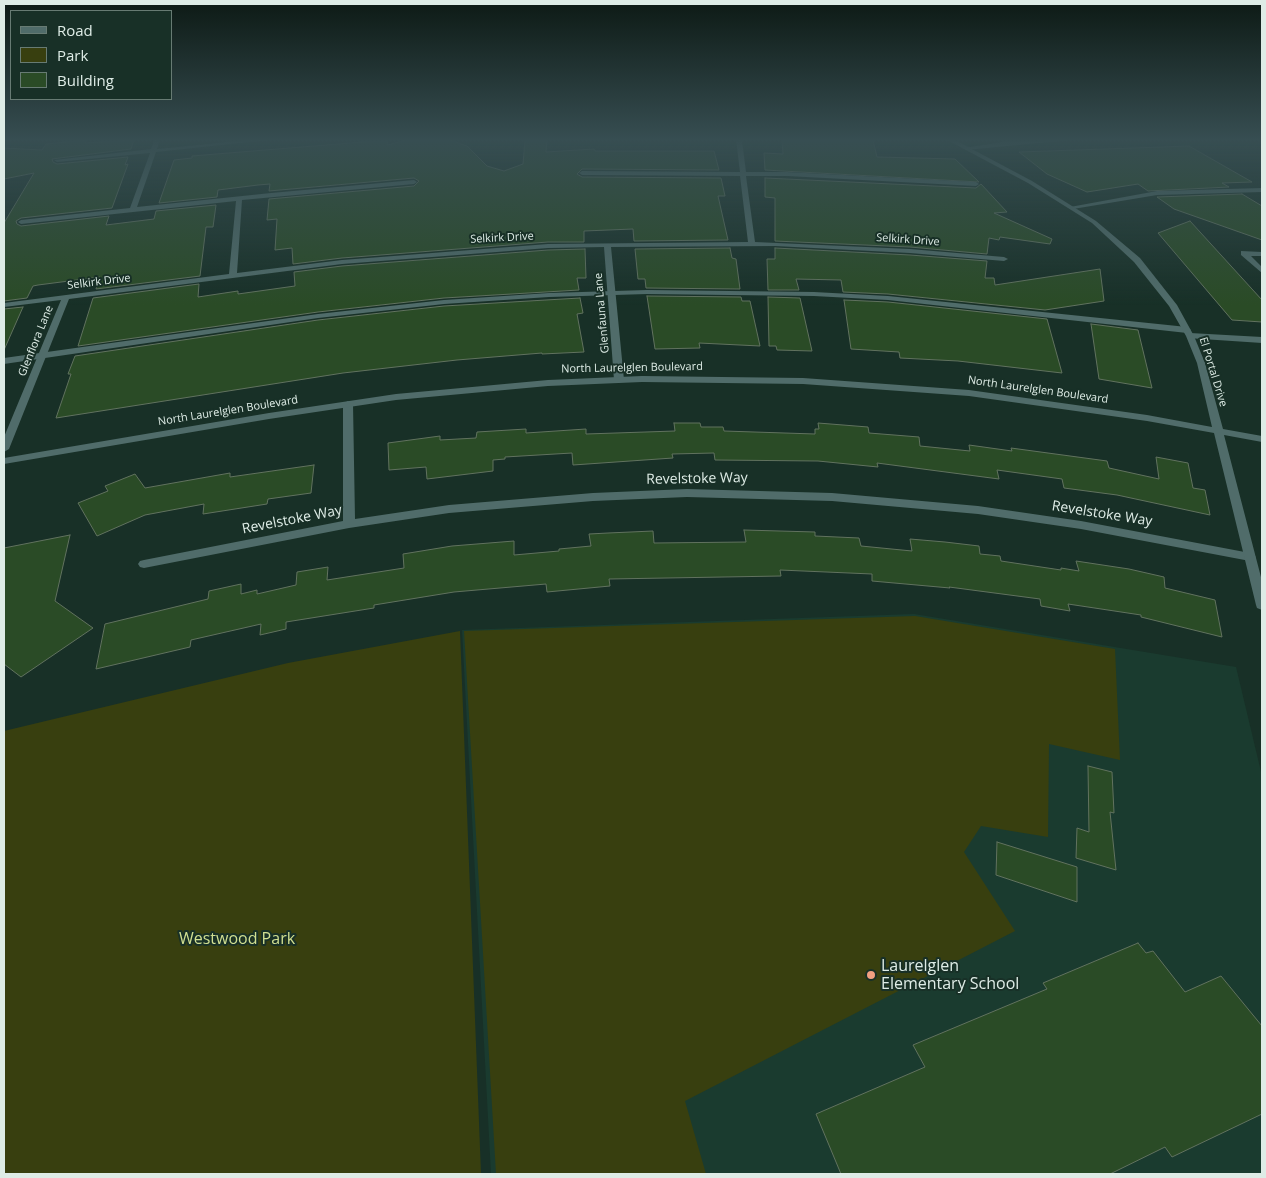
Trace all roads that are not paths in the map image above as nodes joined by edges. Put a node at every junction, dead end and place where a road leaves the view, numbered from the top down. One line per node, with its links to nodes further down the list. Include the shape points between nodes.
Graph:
1 (138, 195): 8 (street)
2 (273, 195): 6 (street)
3 (746, 195): 11 (street)
4 (1052, 195): 7 (street, El Portal Drive)
5 (1145, 195): 7 (street)
6 (240, 198): 8 (street); 15 (street)
7 (1072, 207): 19 (street, El Portal Drive, via 1137,260 1172,304)
8 (133, 210): 9 (street)
9 (21, 222)
10 (608, 244): 11 (street, Selkirk Drive); 15 (street, Selkirk Drive, via 412,255); 16 (street, Glenfauna Lane)
11 (752, 244): 13 (street, Selkirk Drive)
12 (1259, 254): 14 (street, via 1244,253)
13 (1004, 259)
14 (1262, 271)
15 (233, 276): 17 (street, Selkirk Drive)
16 (612, 293): 19 (street, via 740,292 888,298); 21 (street, via 444,302); 23 (street, Glenfauna Lane)
17 (66, 297): 18 (street, Selkirk Drive); 21 (street, Glenflora Lane)
18 (4, 305)
19 (1189, 333): 20 (street); 25 (street, El Portal Drive, via 1201,363)
20 (1262, 340)
21 (42, 356): 22 (street); 27 (street, Glenflora Lane)
22 (4, 361)
23 (619, 380): 24 (street, North Laurelglen Boulevard, via 468,390); 25 (street, North Laurelglen Boulevard, via 734,379 873,385 1043,402)
24 (348, 404): 28 (street, North Laurelglen Boulevard); 29 (street)
25 (1218, 431): 26 (street, North Laurelglen Boulevard); 30 (street, El Portal Drive)
26 (1262, 439)
27 (4, 449)
28 (4, 461)
29 (349, 524): 30 (street, Revelstoke Way, via 449,510 593,496 758,494 904,502 978,510 1090,526); 31 (street, Revelstoke Way)
30 (1250, 557): 32 (street, El Portal Drive)
31 (144, 564)
32 (1262, 605)

